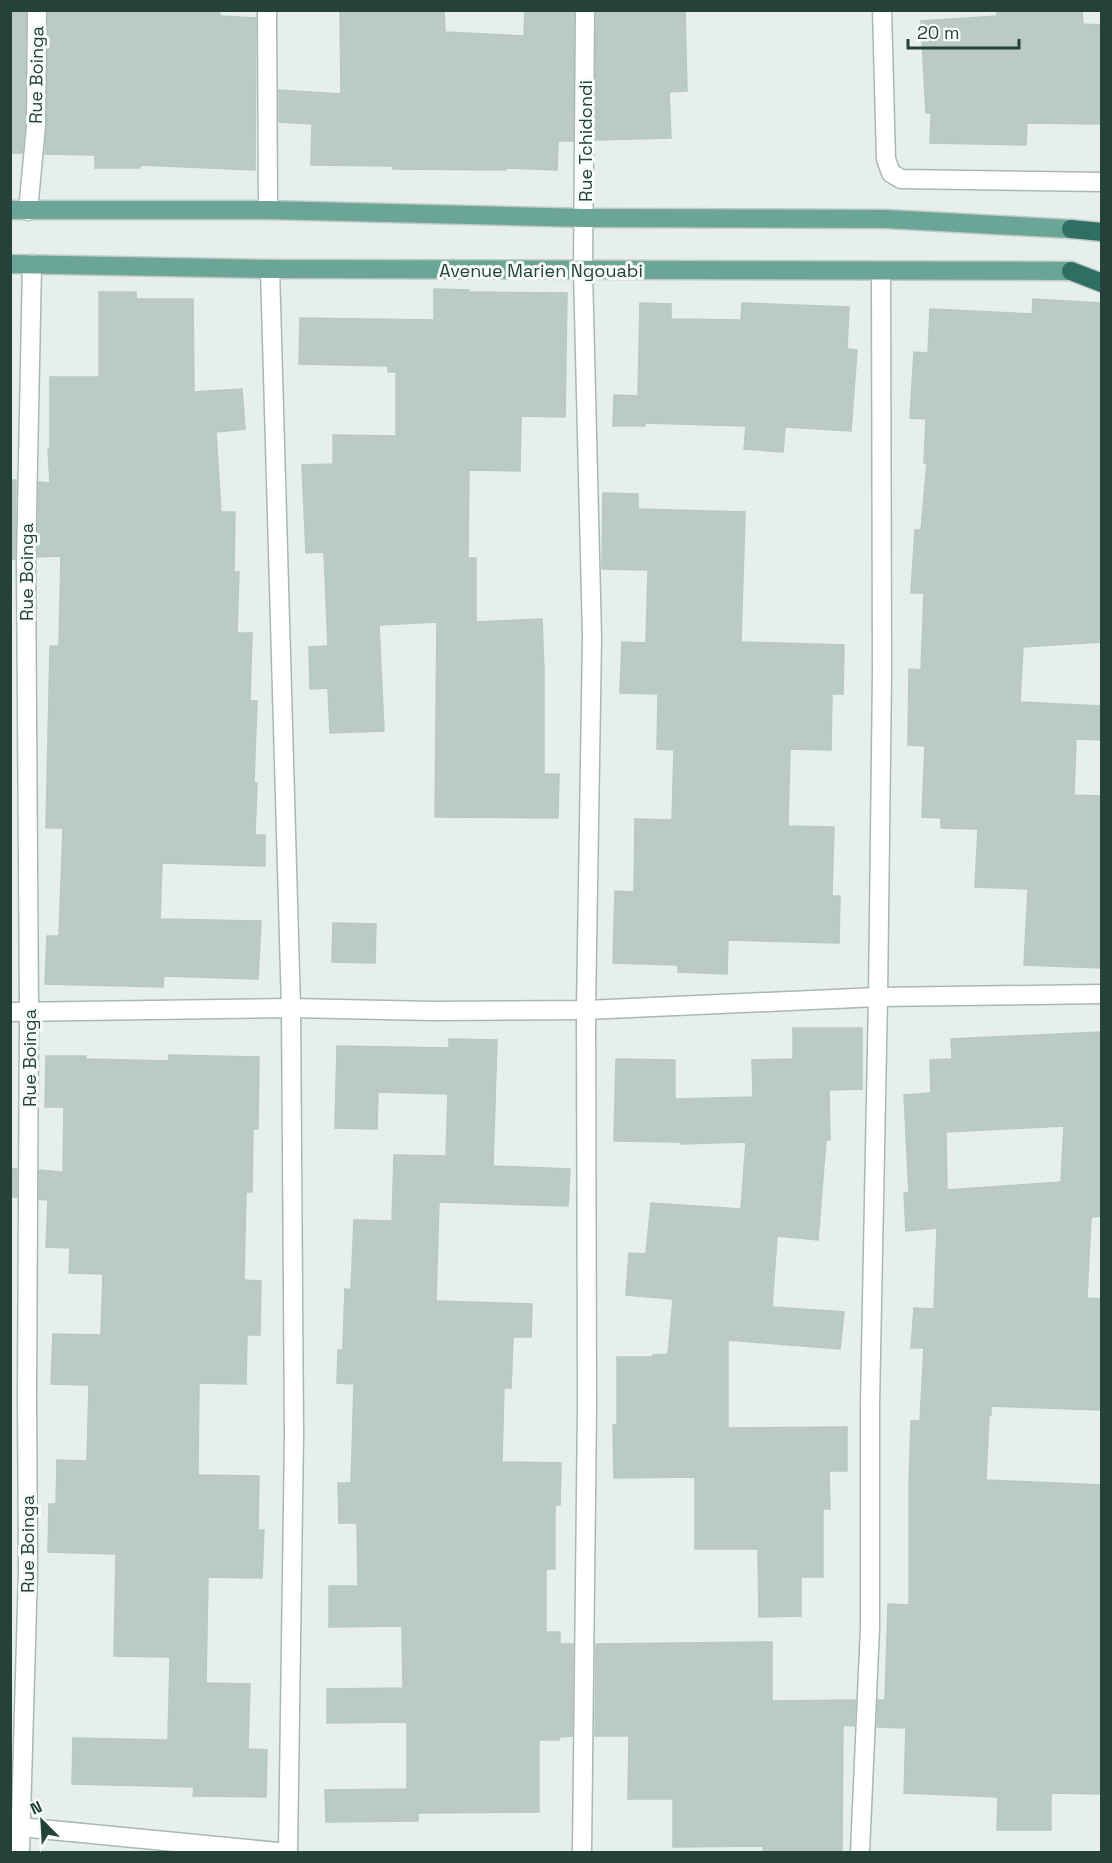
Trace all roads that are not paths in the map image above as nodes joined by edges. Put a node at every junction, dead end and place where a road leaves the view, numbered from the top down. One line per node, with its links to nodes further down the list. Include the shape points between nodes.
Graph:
1 (37, 10): 7 (street, Rue Boinga, via 36,126)
2 (267, 10): 6 (street)
3 (585, 10): 8 (street, Rue Tchidondi)
4 (882, 10): 5 (street, via 886,159 891,173 901,179)
5 (1101, 182)
6 (268, 210): 7 (main road); 8 (main road)
7 (19, 211)
8 (585, 218): 10 (main road, via 885,219); 16 (street, Rue Tchidondi)
9 (1101, 227): 10 (highway)
10 (1071, 229): 11 (highway)
11 (1101, 232)
12 (10, 264): 13 (main road, Avenue Marien Ngouabi)
13 (32, 264): 14 (main road, Avenue Marien Ngouabi); 25 (street, Rue Boinga, via 26,562)
14 (270, 269): 16 (main road, Avenue Marien Ngouabi); 22 (street)
15 (1101, 269): 18 (highway)
16 (583, 271): 17 (main road, Avenue Marien Ngouabi); 23 (street, Rue Tchidondi, via 592,637)
17 (882, 271): 18 (main road, Avenue Marien Ngouabi); 21 (street)
18 (1071, 271): 19 (highway)
19 (1101, 283)
20 (1101, 994): 21 (street)
21 (878, 997): 23 (street); 31 (street, via 870,1628)
22 (291, 1008): 23 (street); 25 (street); 29 (street, via 294,1435)
23 (586, 1010): 30 (street, Rue Tchidondi)
24 (10, 1012): 25 (street)
25 (29, 1012): 26 (street, Rue Boinga, via 28,1571)
26 (15, 1826): 27 (street, Rue Boinga); 28 (street)
27 (20, 1852)
28 (278, 1852)
29 (288, 1852)
30 (582, 1852)
31 (861, 1852)

